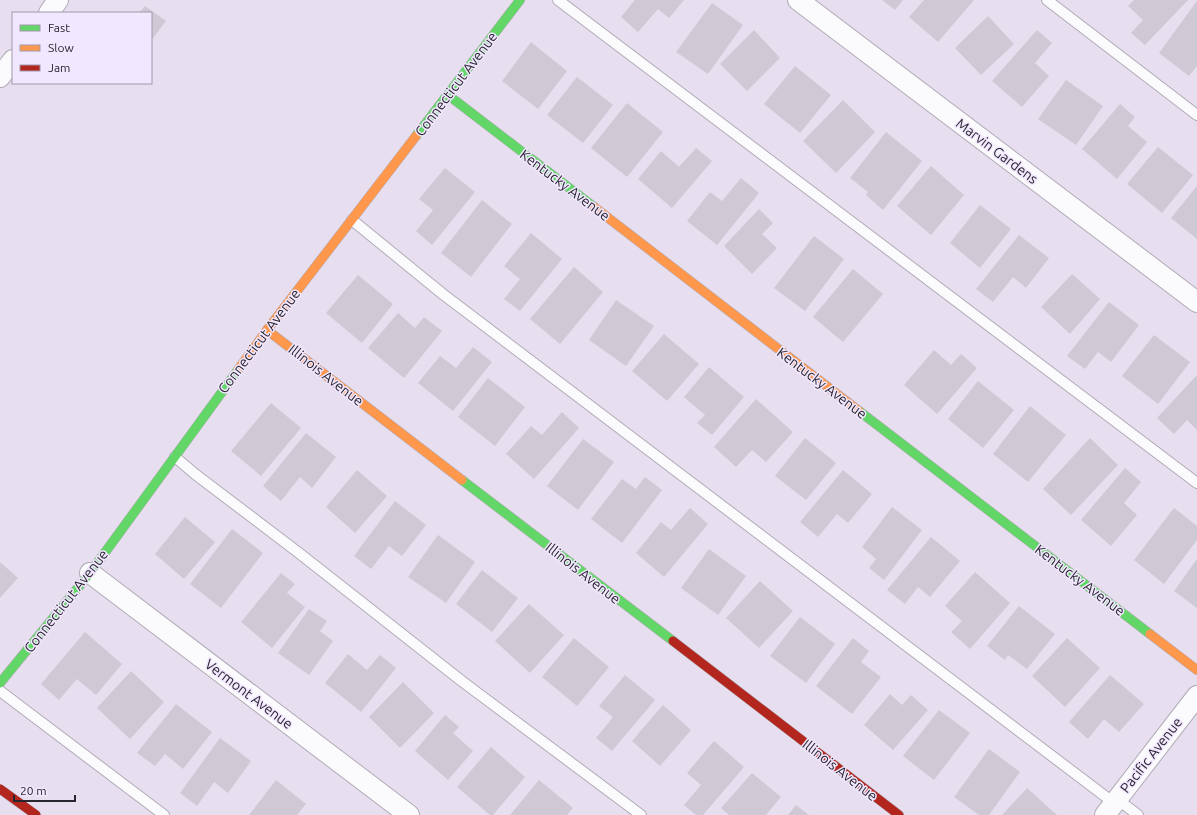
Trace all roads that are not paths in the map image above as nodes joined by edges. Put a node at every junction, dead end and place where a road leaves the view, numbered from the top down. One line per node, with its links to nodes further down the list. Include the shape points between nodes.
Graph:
1 (58, 0): 6 (street)
2 (520, 0): 9 (street, Connecticut Avenue)
3 (558, 0): 15 (lane)
4 (798, 0): 12 (street, Marvin Gardens)
5 (1047, 0): 10 (lane)
6 (50, 12)
7 (12, 61): 8 (street)
8 (0, 77)
9 (448, 96): 11 (street, Connecticut Avenue); 17 (street, Kentucky Avenue)
10 (1197, 115)
11 (352, 220): 13 (street, Connecticut Avenue); 22 (lane, via 444,294)
12 (1197, 302)
13 (267, 330): 14 (street, Connecticut Avenue); 27 (street, Illinois Avenue)
14 (175, 457): 16 (street, Connecticut Avenue); 26 (lane, via 463,682)
15 (1197, 483)
16 (90, 573): 18 (street, Connecticut Avenue); 25 (street, Vermont Avenue)
17 (1197, 670)
18 (0, 683)
19 (0, 691): 24 (lane)
20 (1197, 696): 22 (street, Pacific Avenue)
21 (0, 789): 23 (street)
22 (1112, 806): 28 (lane)
23 (36, 815)
24 (164, 815)
25 (409, 815)
26 (641, 815)
27 (899, 815)
28 (1138, 815)

